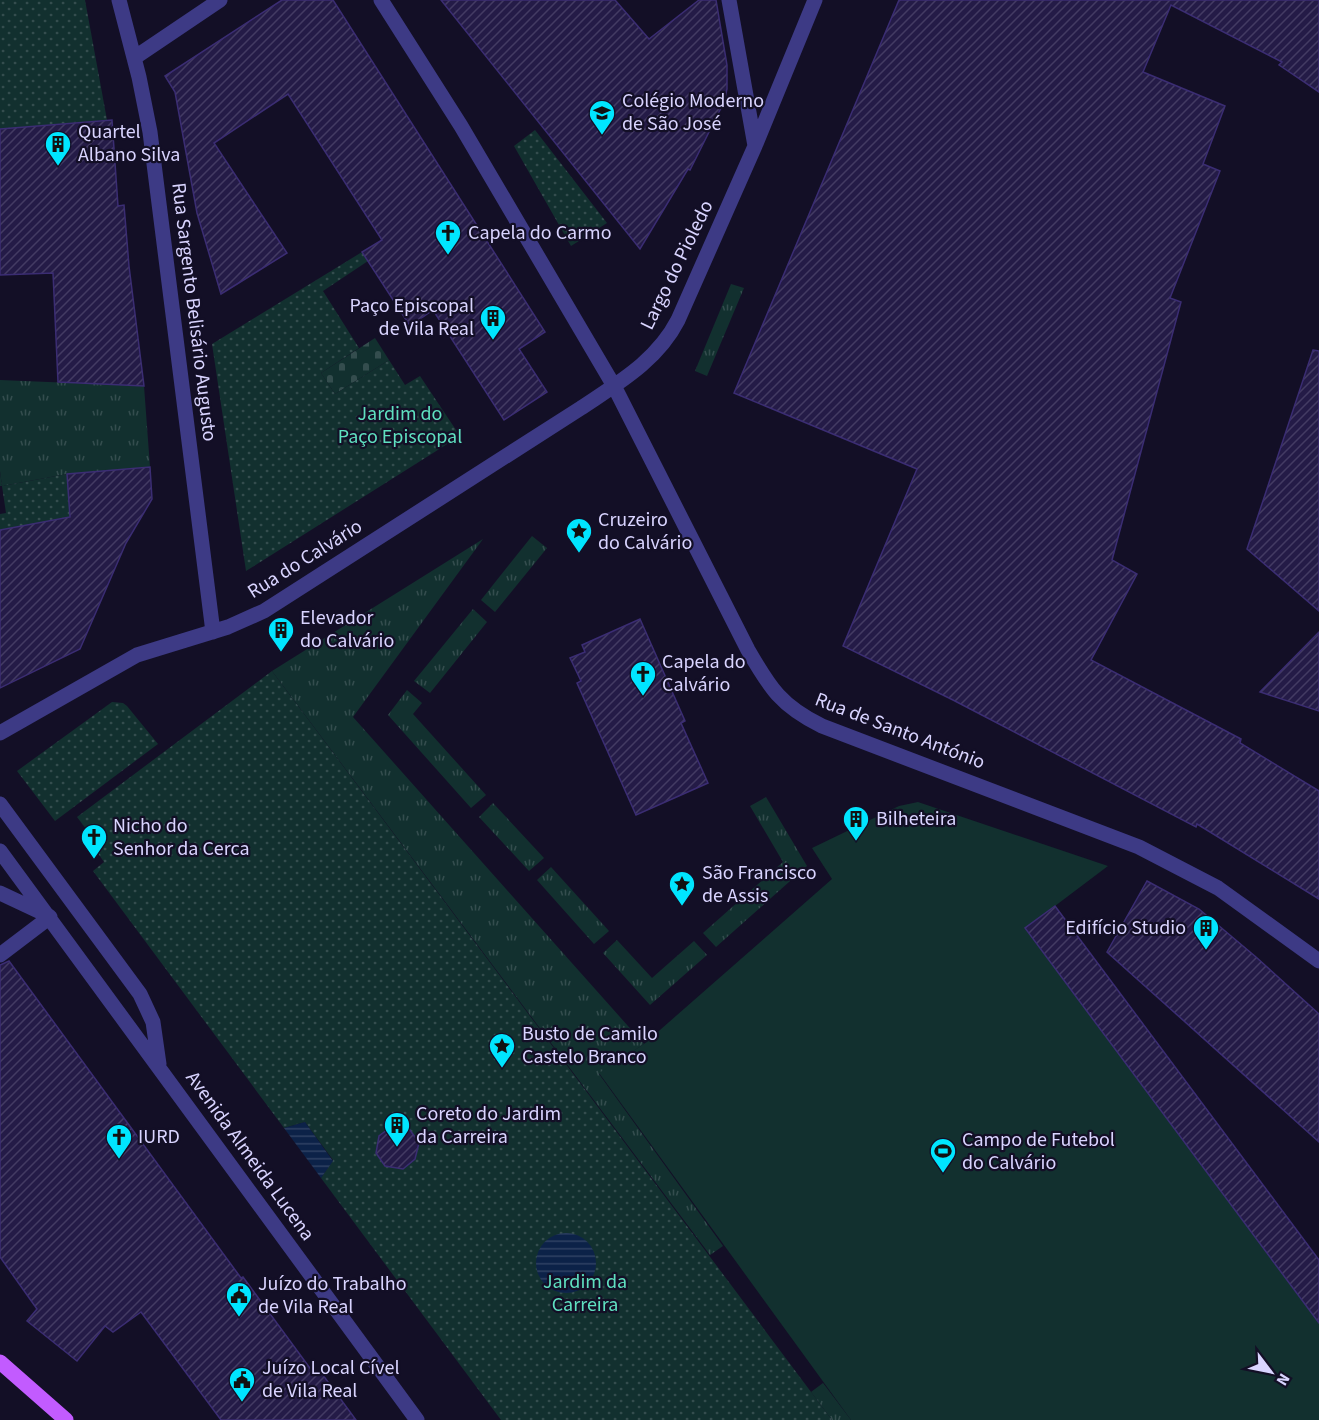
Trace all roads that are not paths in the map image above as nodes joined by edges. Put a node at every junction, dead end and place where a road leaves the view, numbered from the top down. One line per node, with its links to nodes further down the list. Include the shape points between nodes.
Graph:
1 (119, 0): 6 (street, Rua Sargento Belisário Augusto)
2 (220, 0): 6 (street)
3 (381, 0): 8 (street, Rua de Santo António, via 467,136)
4 (729, 0): 7 (street)
5 (815, 0): 7 (street, Largo do Pioledo)
6 (134, 58): 9 (street, Rua Sargento Belisário Augusto, via 150,132)
7 (755, 146): 8 (street, Largo do Pioledo, via 674,328 655,353)
8 (614, 386): 9 (street, Rua do Calvário, via 264,611); 16 (street, Rua de Santo António, via 748,650 765,679 788,706 822,726 1139,847 1218,888)
9 (213, 632): 10 (street, Rua do Calvário, via 137,655)
10 (0, 733)
11 (0, 804): 17 (street, via 144,999 153,1022)
12 (0, 851): 14 (street, Avenida Almeida Lucena)
13 (0, 893): 14 (street, Avenida Almeida Lucena)
14 (50, 917): 15 (street); 17 (street, Avenida Almeida Lucena)
15 (0, 955)
16 (1319, 961)
17 (159, 1067): 20 (street, Avenida Almeida Lucena)
18 (0, 1362): 19 (main road)
19 (66, 1420)
20 (417, 1420)

